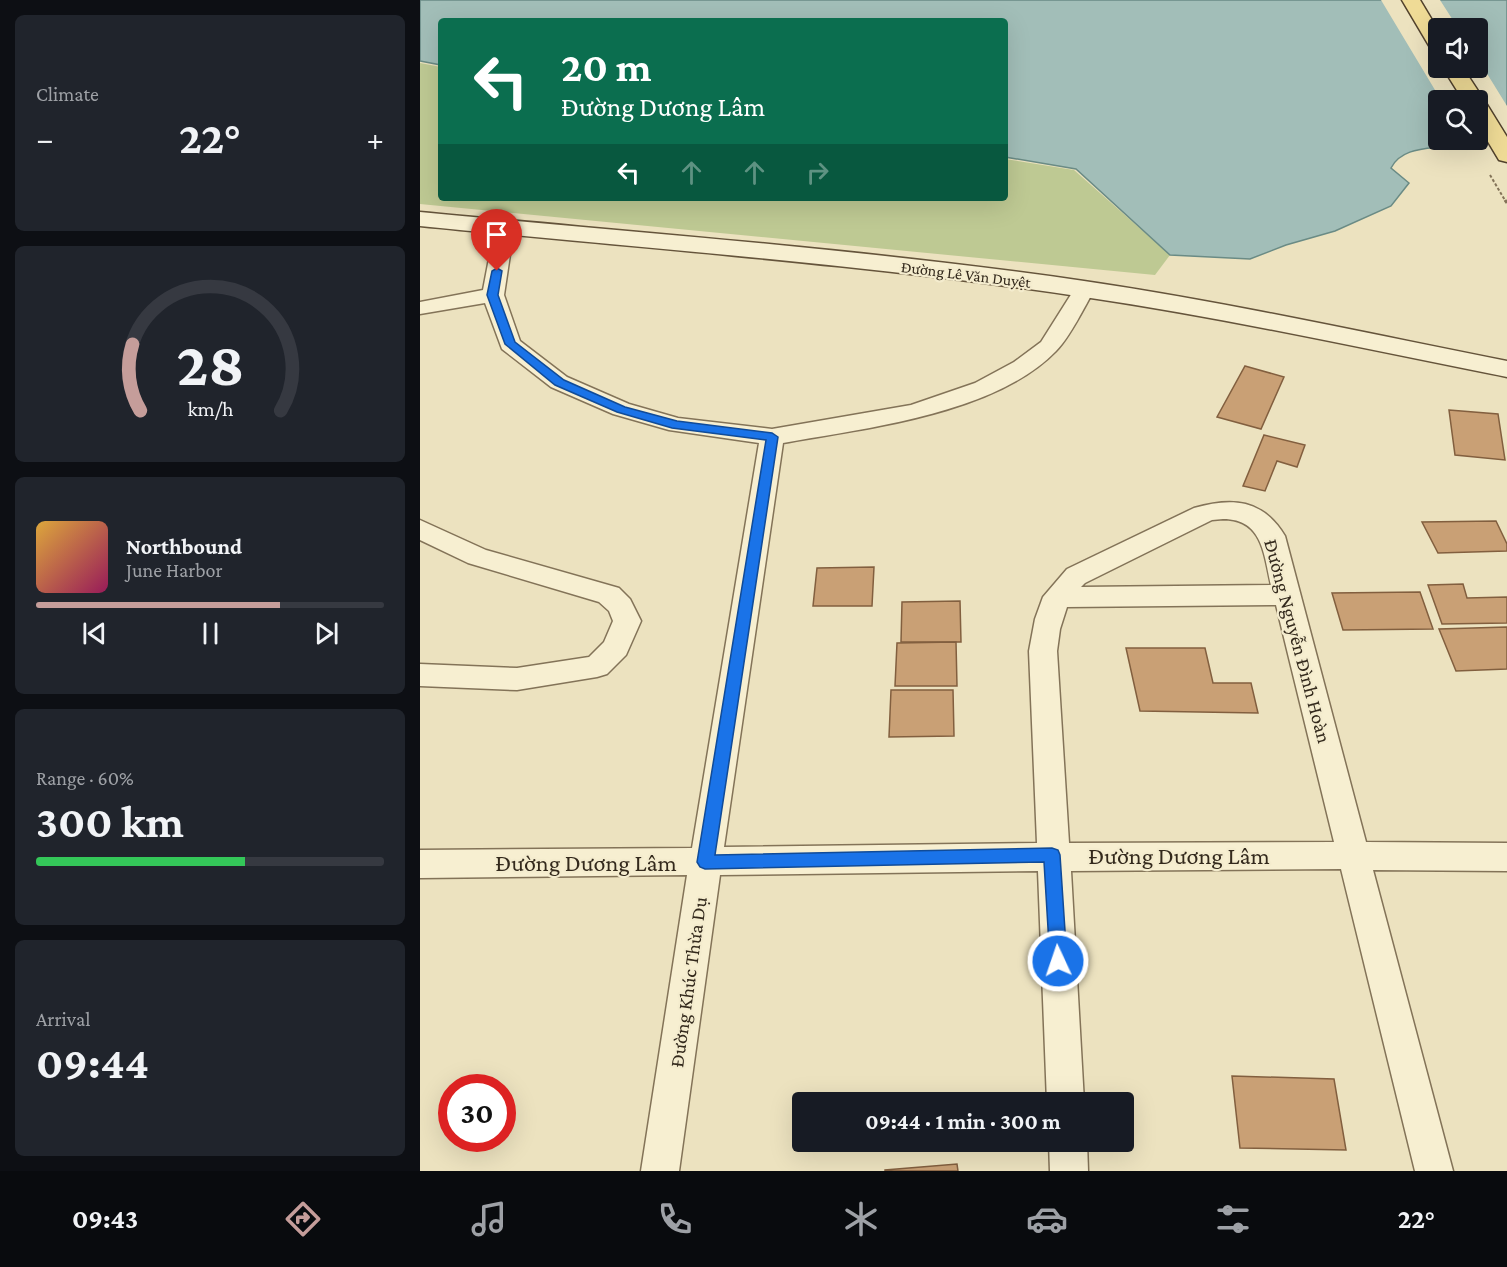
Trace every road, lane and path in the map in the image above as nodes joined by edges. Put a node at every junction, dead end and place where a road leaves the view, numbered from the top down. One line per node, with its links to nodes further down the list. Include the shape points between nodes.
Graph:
1 (1411, 0): 2 (main road)
2 (1428, 28)
3 (1488, 124): 4 (main road)
4 (1507, 155)
5 (420, 219): 6 (street, Đường Lê Văn Duyệt)
6 (513, 228): 7 (street, Đường Lê Văn Duyệt, via 938,269); 8 (street, via 501,248)
7 (1084, 289): 10 (street, Đường Lê Văn Duyệt); 11 (street, via 1049,346 1022,368 983,387 915,412)
8 (493, 295): 9 (street); 11 (street, via 510,344 560,382 621,409 677,425)
9 (420, 308)
10 (1507, 369)
11 (772, 437): 19 (street, Đường Khúc Thừa Dụ)
12 (420, 529): 15 (street, via 477,557 609,595 627,621 616,648 597,666 517,679)
13 (1286, 595): 14 (street); 14 (street, Đường Nguyễn Đình Hoàn, via 1272,536 1265,524 1244,513 1219,509 1076,576); 17 (street, Đường Nguyễn Đình Hoàn)
14 (1057, 597): 16 (street, Đường Nguyễn Đình Hoàn, via 1050,611 1043,651)
15 (420, 675)
16 (1052, 855): 17 (street, Đường Dương Lâm); 19 (street, Đường Dương Lâm); 21 (street, Đường Nguyễn Đình Hoàn)
17 (1356, 857): 18 (street, Đường Dương Lâm); 25 (street, Đường Nguyễn Đình Hoàn)
18 (1507, 857)
19 (705, 862): 20 (street, Đường Dương Lâm); 23 (street, Đường Khúc Thừa Dụ)
20 (420, 864)
21 (1065, 1092)
22 (1069, 1152): 24 (street)
23 (660, 1171)
24 (1070, 1171)
25 (1434, 1171)

